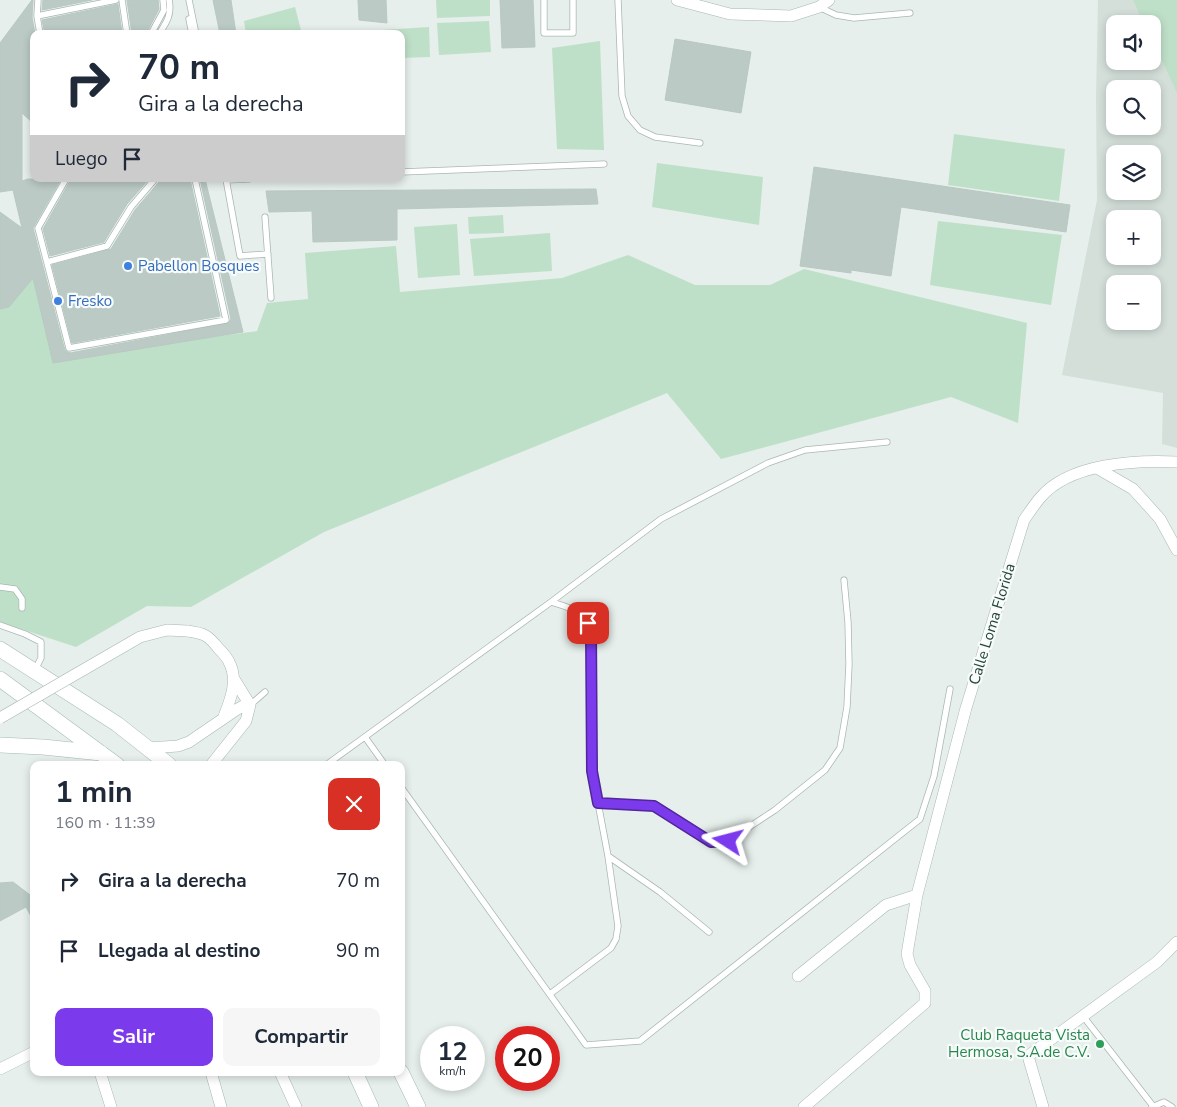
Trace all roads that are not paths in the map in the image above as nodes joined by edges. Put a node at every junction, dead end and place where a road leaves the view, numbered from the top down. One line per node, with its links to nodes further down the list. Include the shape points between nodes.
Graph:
1 (38, 0): 15 (lane)
2 (116, 0): 15 (lane)
3 (122, 0): 17 (lane)
4 (163, 0): 18 (lane, via 164,10)
5 (169, 0): 19 (lane, via 169,18)
6 (186, 0): 20 (lane)
7 (189, 0): 21 (lane)
8 (544, 0): 9 (lane, via 544,33 573,33)
9 (573, 0)
10 (618, 0): 22 (lane, via 622,96 628,116 640,130 656,137)
11 (678, 0): 13 (street, via 730,14 791,16)
12 (829, 0): 13 (street)
13 (819, 7): 14 (lane, via 836,16 854,18)
14 (910, 13)
15 (37, 16): 16 (lane)
16 (39, 30)
17 (126, 30)
18 (152, 30)
19 (162, 30)
20 (191, 30)
21 (195, 30)
22 (700, 143)
23 (604, 164): 24 (lane)
24 (405, 172)
25 (64, 182): 31 (lane, via 38,228)
26 (152, 182): 31 (lane, via 131,207 108,246)
27 (196, 182): 31 (lane, via 226,320 69,348)
28 (227, 182): 30 (lane, via 240,256)
29 (265, 217): 30 (lane)
30 (268, 254): 32 (lane)
31 (47, 262)
32 (271, 298)
33 (887, 442): 39 (lane, via 805,450 768,463 661,519)
34 (1177, 462): 35 (street, Calle Loma Florida, via 1147,461)
35 (1097, 468): 36 (street, via 1133,489 1160,520); 63 (street, Calle Loma Florida, via 1063,480 1041,497 1024,520 966,708)
36 (1177, 550)
37 (844, 580): 61 (lane, via 850,664 847,706 840,748 825,770 776,810 728,841 711,842 654,806)
38 (0, 587): 40 (lane, via 15,589 22,599)
39 (551, 602): 51 (lane); 61 (lane, via 584,616 591,632 592,771)
40 (22, 608)
41 (0, 625): 43 (lane, via 41,642 41,658)
42 (0, 649): 43 (main road)
43 (34, 672): 53 (main road, via 117,724)
44 (0, 679): 54 (main road)
45 (234, 679): 48 (street); 49 (street, bridge, via 230,662 209,637 203,633 167,630 140,637); 50 (street, via 231,701)
46 (950, 689): 67 (lane, via 934,776 920,819 640,1041 586,1045)
47 (265, 692): 48 (lane)
48 (250, 705): 50 (street); 57 (street, via 246,721)
49 (0, 718)
50 (223, 719): 53 (street, via 189,742)
51 (365, 737): 58 (lane); 59 (lane)
52 (0, 745): 54 (main road)
53 (148, 748): 56 (main road)
54 (102, 754): 55 (main road)
55 (112, 761)
56 (164, 761)
57 (214, 761)
58 (332, 761)
59 (382, 761)
60 (405, 794): 67 (lane)
61 (598, 803): 62 (lane)
62 (608, 856): 64 (lane); 67 (lane, via 618,926 616,939 611,948)
63 (917, 895): 66 (street, via 886,906); 81 (street, Calle Loma Florida, via 907,954 925,991 925,1003)
64 (709, 932)
65 (1177, 942): 68 (street, via 1157,962)
66 (798, 976)
67 (550, 994)
68 (1083, 1016): 82 (street, via 1028,1056); 83 (lane)
69 (30, 1054): 70 (street)
70 (0, 1069)
71 (101, 1076): 76 (street)
72 (212, 1076): 77 (street)
73 (282, 1076): 78 (street)
74 (357, 1076): 79 (main road)
75 (403, 1076): 80 (main road)
76 (111, 1107)
77 (220, 1107)
78 (296, 1107)
79 (372, 1107)
80 (418, 1107)
81 (804, 1107)
82 (1043, 1107)
83 (1153, 1107): 84 (lane, via 1164,1102)
84 (1172, 1107)

